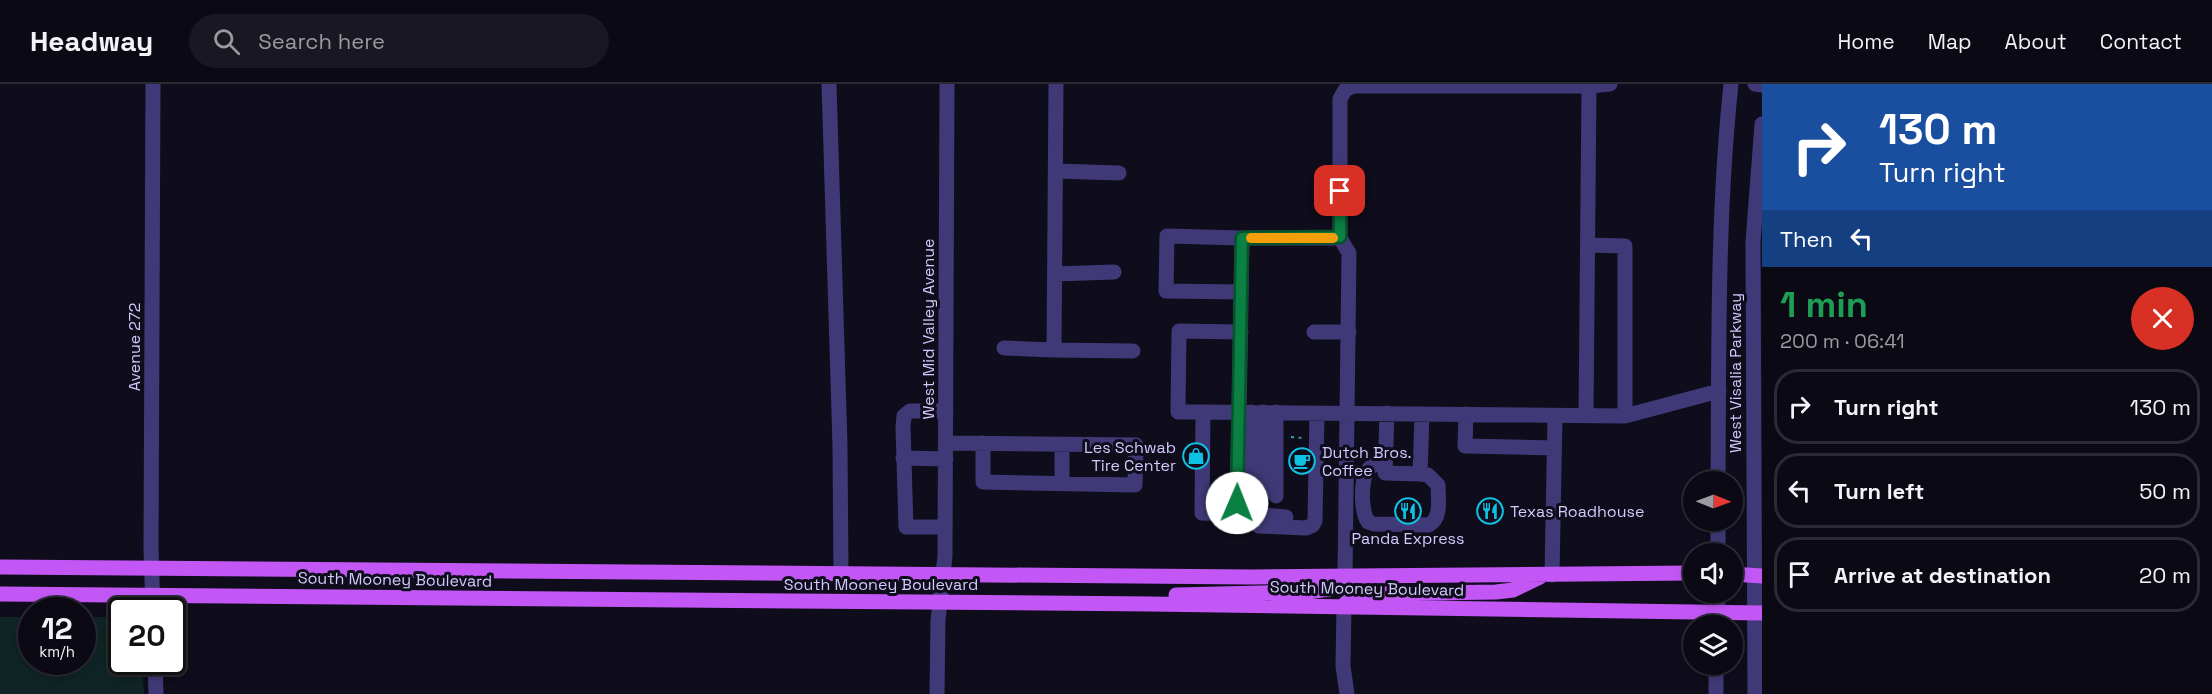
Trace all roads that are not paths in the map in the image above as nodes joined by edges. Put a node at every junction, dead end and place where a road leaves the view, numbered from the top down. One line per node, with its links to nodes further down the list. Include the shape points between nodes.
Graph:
1 (153, 84): 50 (street, Avenue 272)
2 (829, 84): 51 (street)
3 (947, 84): 27 (street, West Mid Valley Avenue)
4 (1056, 84): 11 (street)
5 (1610, 84): 9 (street)
6 (1731, 84): 26 (street, West Visalia Parkway, via 1721,231)
7 (1755, 84): 8 (street)
8 (1762, 85)
9 (1589, 86): 13 (street, via 1353,86 1344,90 1340,99); 15 (street)
10 (1762, 124): 25 (street, West Visalia Parkway, via 1753,242)
11 (1056, 171): 12 (street); 17 (street)
12 (1119, 173)
13 (1340, 237): 14 (street); 21 (street, via 1349,253)
14 (1242, 238): 18 (street); 18 (street, via 1167,236 1166,291)
15 (1588, 245): 35 (street); 36 (street, via 1625,246)
16 (1114, 272): 17 (street)
17 (1055, 274): 23 (street)
18 (1241, 292): 19 (street)
19 (1241, 332): 28 (street, via 1179,331 1178,412); 29 (street)
20 (1314, 332): 21 (street)
21 (1349, 332): 30 (street)
22 (1004, 348): 23 (street)
23 (1054, 350): 24 (street)
24 (1133, 351)
25 (1757, 370): 56 (street, West Visalia Parkway)
26 (1719, 390): 36 (street); 44 (street, West Visalia Parkway)
27 (946, 411): 41 (street, West Mid Valley Avenue); 42 (street, via 910,411 904,416)
28 (1203, 412): 29 (street); 29 (street, via 1202,513 1227,514 1235,511)
29 (1257, 412): 37 (street); 37 (street, via 1263,515 1305,517 1315,509); 47 (street, via 1276,436)
30 (1348, 413): 31 (street); 37 (street); 57 (street)
31 (1387, 413): 32 (street); 43 (street)
32 (1422, 414): 33 (street); 45 (street)
33 (1466, 414): 34 (street); 40 (street, via 1465,446)
34 (1555, 416): 35 (street); 40 (street)
35 (1586, 416): 36 (street)
36 (1625, 416)
37 (1317, 418)
38 (983, 443): 39 (street); 41 (street); 46 (street, via 983,482)
39 (1062, 444): 46 (street); 46 (street, via 1136,445 1135,485)
40 (1554, 448): 55 (street)
41 (946, 451): 42 (street); 48 (street, West Mid Valley Avenue)
42 (903, 458): 48 (street, via 906,527)
43 (1385, 458): 45 (street, via 1385,473); 45 (street, via 1366,474 1364,516 1368,522 1434,522 1438,485 1428,475)
44 (1718, 471)
45 (1420, 474)
46 (1062, 484)
47 (1276, 496)
48 (945, 527): 53 (street, West Mid Valley Avenue)
49 (0, 567): 50 (main road, South Mooney Boulevard)
50 (151, 568): 51 (main road, South Mooney Boulevard); 59 (street, Avenue 272)
51 (841, 572): 53 (main road, South Mooney Boulevard)
52 (1683, 573): 55 (main road, South Mooney Boulevard)
53 (943, 574): 57 (main road, South Mooney Boulevard); 60 (street, West Mid Valley Avenue)
54 (1743, 574): 56 (main road)
55 (1547, 575): 57 (main road, South Mooney Boulevard); 62 (main road, via 1513,590 1366,594 1352,598)
56 (1758, 575): 63 (street, West Visalia Parkway)
57 (1345, 577): 61 (main road, via 1330,589 1176,595)
58 (0, 594): 59 (main road, South Mooney Boulevard)
59 (152, 595): 60 (main road, South Mooney Boulevard)
60 (939, 602): 61 (main road, South Mooney Boulevard); 69 (street, West Mid Valley Avenue)
61 (1150, 604): 62 (main road, South Mooney Boulevard)
62 (1344, 606): 65 (main road, South Mooney Boulevard); 70 (street, via 1343,666)
63 (1758, 612): 64 (main road, South Mooney Boulevard); 72 (street, West Visalia Parkway)
64 (1740, 615)
65 (1683, 618)
66 (155, 675): 68 (street)
67 (1716, 675): 71 (street)
68 (156, 694)
69 (937, 694)
70 (1347, 694)
71 (1716, 694)
72 (1755, 694)

